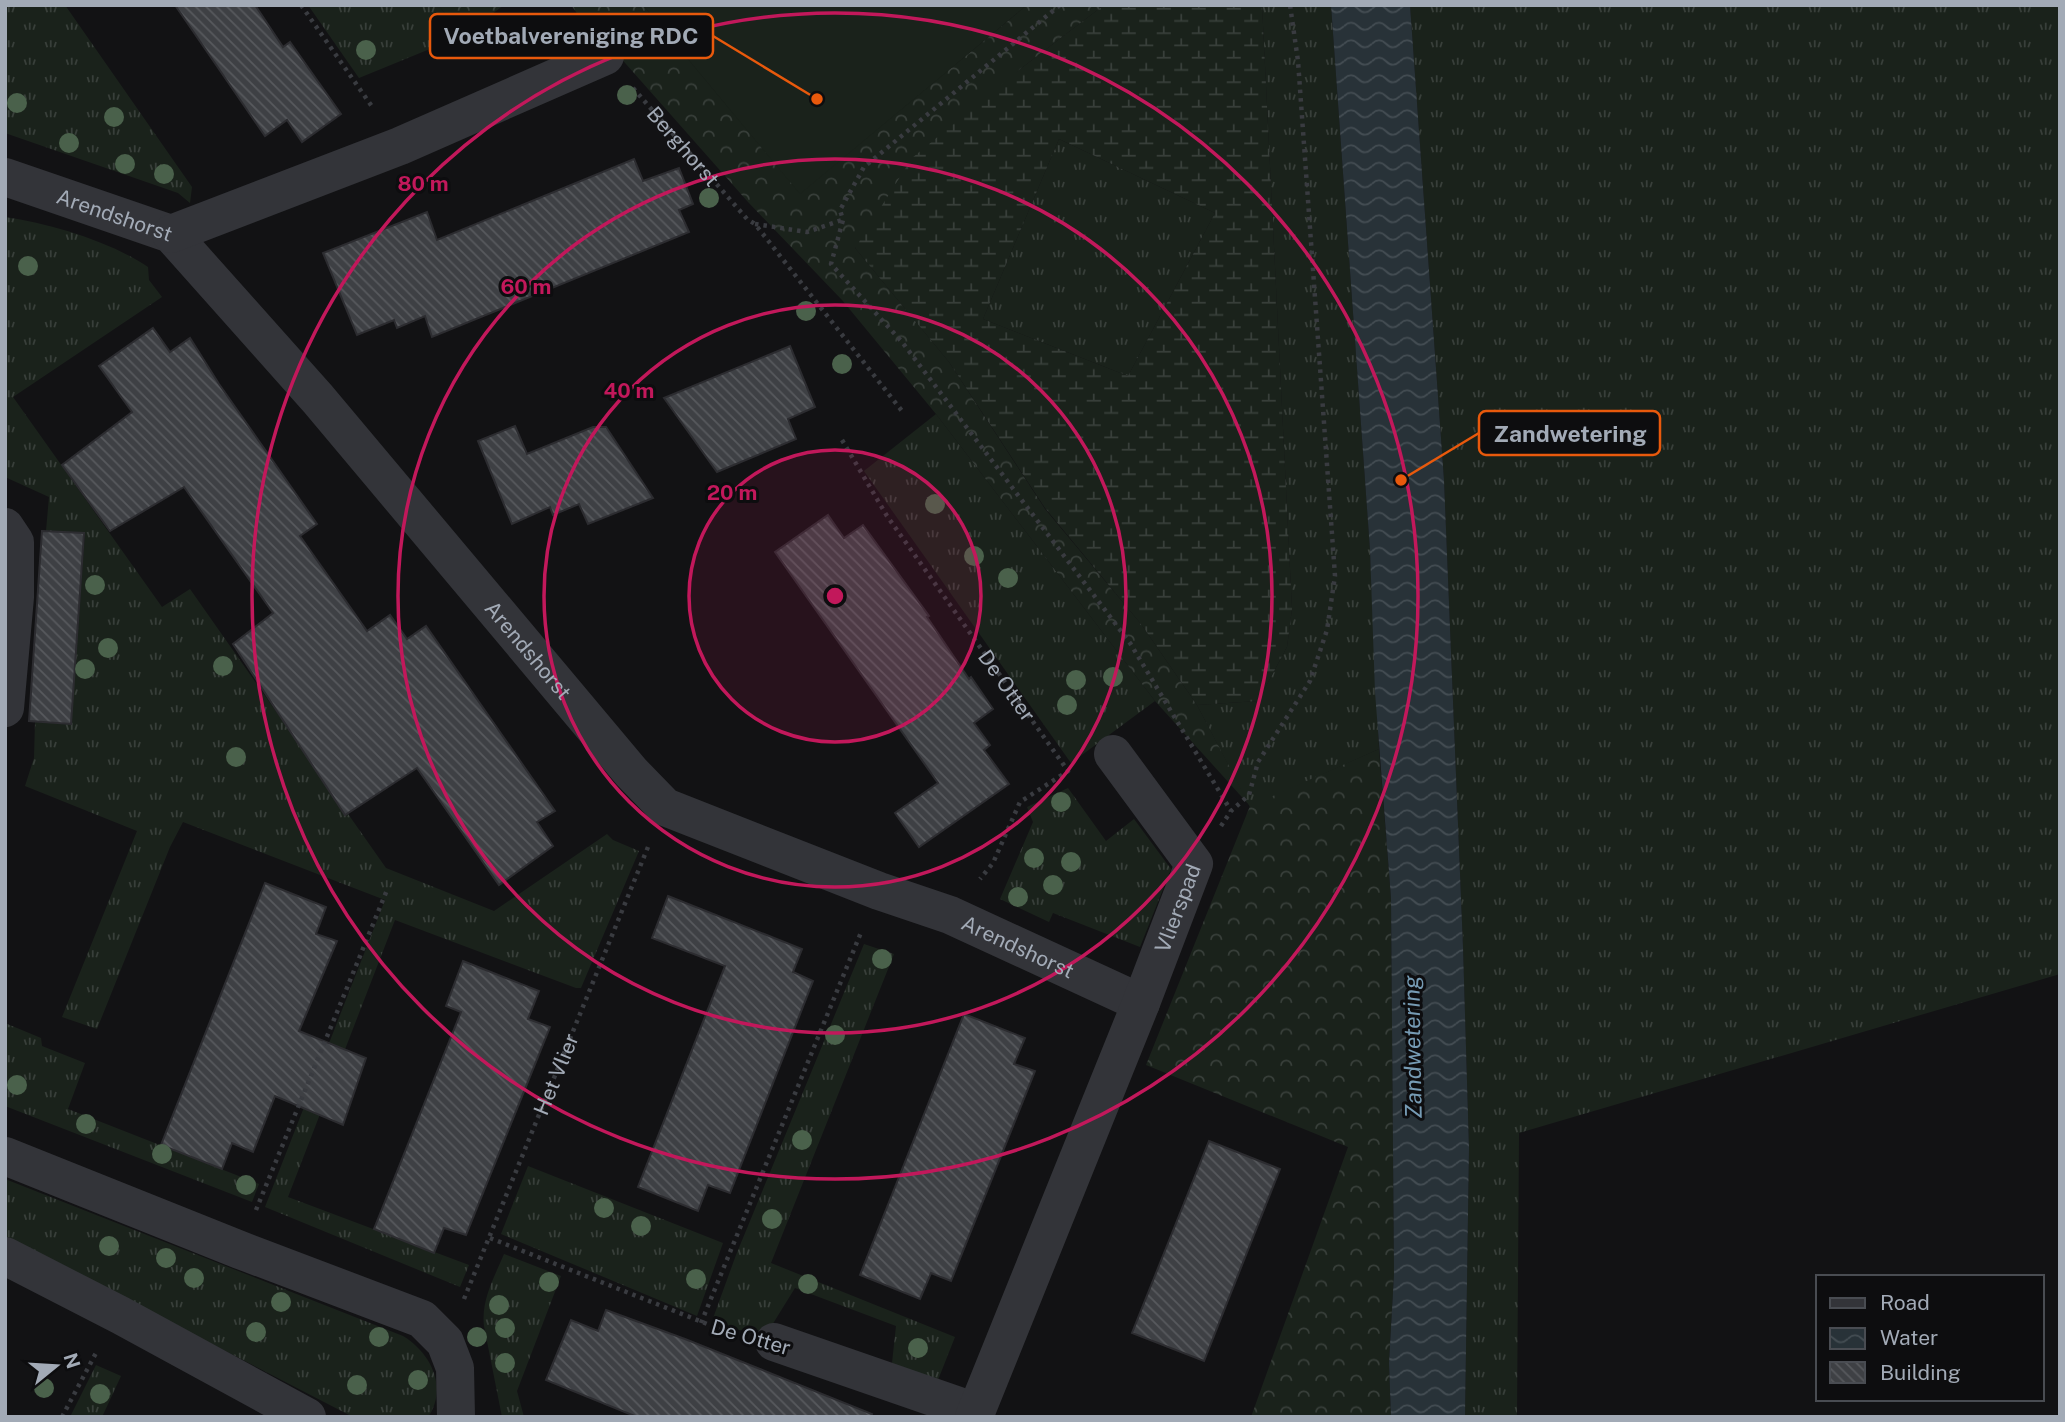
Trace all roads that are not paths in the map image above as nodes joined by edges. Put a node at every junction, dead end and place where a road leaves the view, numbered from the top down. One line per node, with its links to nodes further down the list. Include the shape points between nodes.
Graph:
1 (605, 56): 3 (street, via 400,146)
2 (5, 177): 3 (street, Arendshorst)
3 (171, 234): 7 (street, Arendshorst, via 318,399 665,807 950,915)
4 (5, 527): 5 (street, via 15,542 15,597)
5 (5, 708)
6 (1113, 754): 7 (street, Vlierspad, via 1194,864)
7 (1141, 1003): 11 (street, De Otter)
8 (5, 1156): 13 (street, via 422,1319 445,1342 455,1368)
9 (5, 1256): 12 (street)
10 (774, 1342): 11 (street, De Otter)
11 (975, 1414)
12 (307, 1417)
13 (456, 1417)

